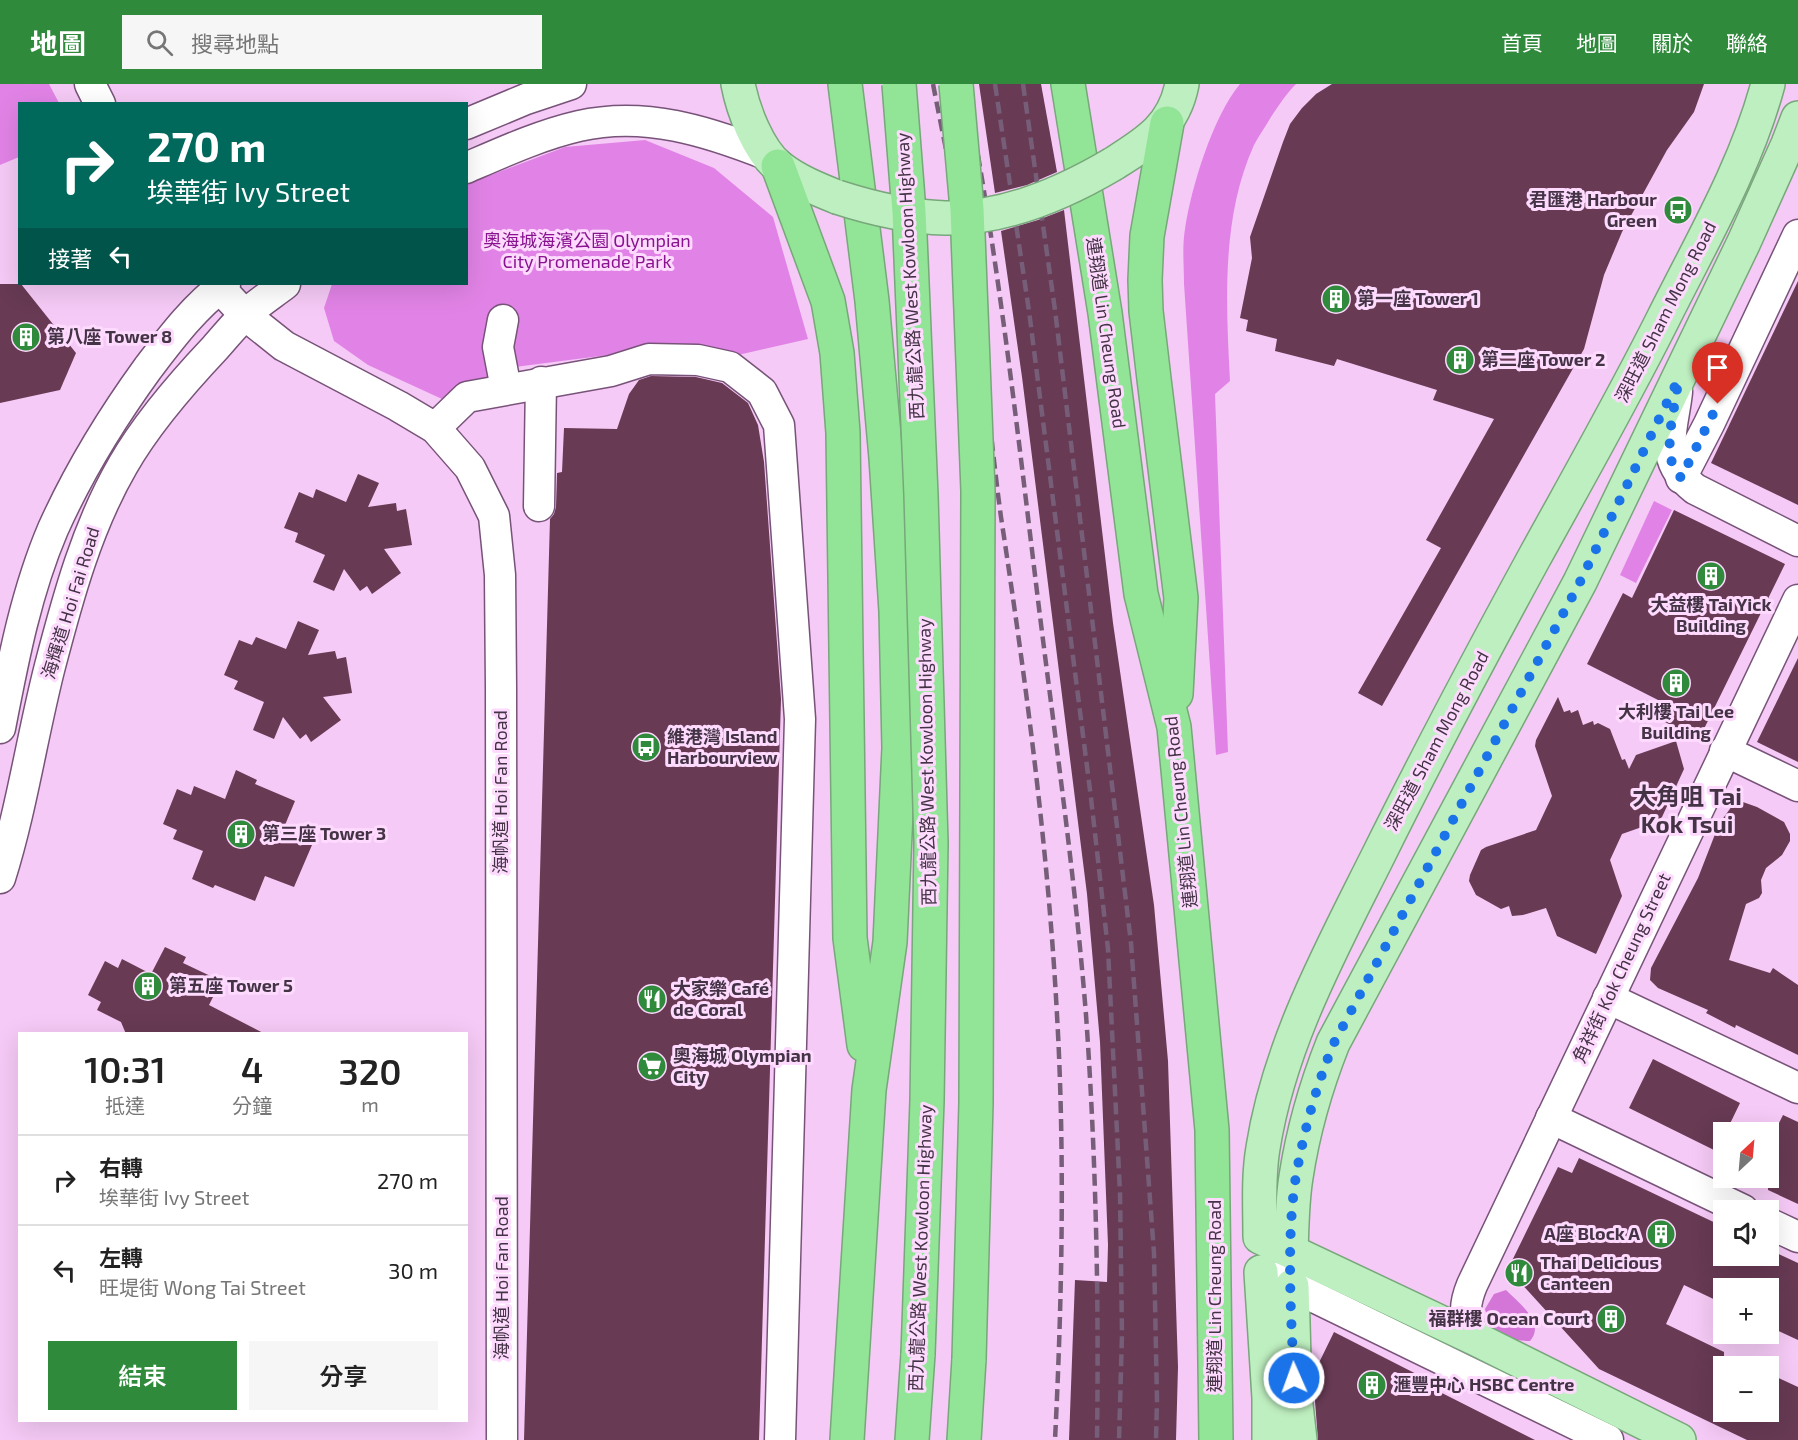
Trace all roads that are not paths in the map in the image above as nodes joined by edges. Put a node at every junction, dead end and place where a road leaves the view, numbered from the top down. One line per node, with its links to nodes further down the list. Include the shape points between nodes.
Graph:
1 (90, 84): 10 (street)
2 (571, 84): 12 (street)
3 (738, 84): 13 (main road, via 752,127)
4 (845, 84): 38 (highway, via 872,301 886,458 899,747 890,942)
5 (898, 84): 51 (highway, 西九龍公路 West Kowloon Highway, bridge, via 910,235 931,843 921,1297)
6 (956, 84): 52 (highway, bridge, via 967,209 978,491 976,1103)
7 (1068, 84): 30 (highway, 連翔道 Lin Cheung Road, via 1105,313 1141,594)
8 (1768, 84): 33 (main road, 深旺道 Sham Mong Road, via 1737,169 1628,390)
9 (1180, 98): 13 (main road, bridge, via 1133,152 1113,164 1056,193 974,216 919,216 837,197 800,182); 30 (highway, via 1147,236 1145,280 1181,598)
10 (99, 102)
11 (1798, 118): 21 (main road, 深旺道 Sham Mong Road)
12 (468, 123)
13 (773, 161): 14 (street, via 708,134 631,120 561,131); 38 (highway, via 822,282 837,353 843,433 850,938)
14 (468, 167)
15 (1798, 236): 16 (street)
16 (1790, 271): 25 (street)
17 (220, 285): 19 (street, 海帆道 Hoi Fan Road); 29 (street, 海輝道 Hoi Fai Road, via 166,344 117,410 82,471 53,530 30,595)
18 (284, 285): 19 (street, 海輝道 Hoi Fai Road)
19 (245, 315): 24 (street, 海帆道 Hoi Fan Road, via 284,346); 35 (street, 海輝道 Hoi Fai Road, via 147,427 122,466 85,546 50,668)
20 (503, 320): 23 (street, via 498,347)
21 (1678, 380): 25 (street, via 1670,428 1673,466); 31 (main road, 深旺道 Sham Mong Road, via 1580,582)
22 (541, 382): 23 (street); 26 (street); 49 (street, via 611,371 650,359 698,360 730,367 762,392 779,426 801,719)
23 (506, 389): 24 (street, via 467,397)
24 (435, 428): 48 (street, 海帆道 Hoi Fan Road, via 470,468 494,516 500,575)
25 (1681, 478): 27 (street, via 1695,489)
26 (539, 506)
27 (1798, 541)
28 (1798, 600): 32 (street, 角祥街 Kok Cheung Street)
29 (0, 728)
30 (1174, 728): 53 (highway, 連翔道 Lin Cheung Road, via 1212,1130)
31 (1489, 750): 33 (main road, via 1445,786 1425,788); 44 (main road, 深旺道 Sham Mong Road, via 1322,1071 1296,1177)
32 (1725, 751): 34 (street); 36 (street, 角祥街 Kok Cheung Street)
33 (1414, 783): 42 (main road, 深旺道 Sham Mong Road, via 1315,984 1277,1088 1263,1145)
34 (1798, 786)
35 (0, 878)
36 (1608, 998): 37 (street); 39 (street, 角祥街 Kok Cheung Street)
37 (1798, 1088)
38 (869, 1090): 50 (highway)
39 (1551, 1118): 40 (street); 47 (street, 角祥街 Kok Cheung Street, via 1466,1300 1466,1316)
40 (1722, 1200)
41 (1779, 1228): 43 (street)
42 (1260, 1237): 44 (main road); 45 (street, 深旺道 Sham Mong Road)
43 (1798, 1237)
44 (1291, 1251): 46 (street, 深旺道 Sham Mong Road); 47 (main road)
45 (1261, 1272): 46 (street); 54 (main road, 深旺道 Sham Mong Road)
46 (1292, 1286): 55 (main road, 深旺道 Sham Mong Road); 56 (street)
47 (1476, 1339): 57 (main road)
48 (502, 1440)
49 (780, 1440)
50 (847, 1440)
51 (912, 1440)
52 (964, 1440)
53 (1216, 1440)
54 (1269, 1440)
55 (1300, 1440)
56 (1608, 1440)
57 (1679, 1440)

